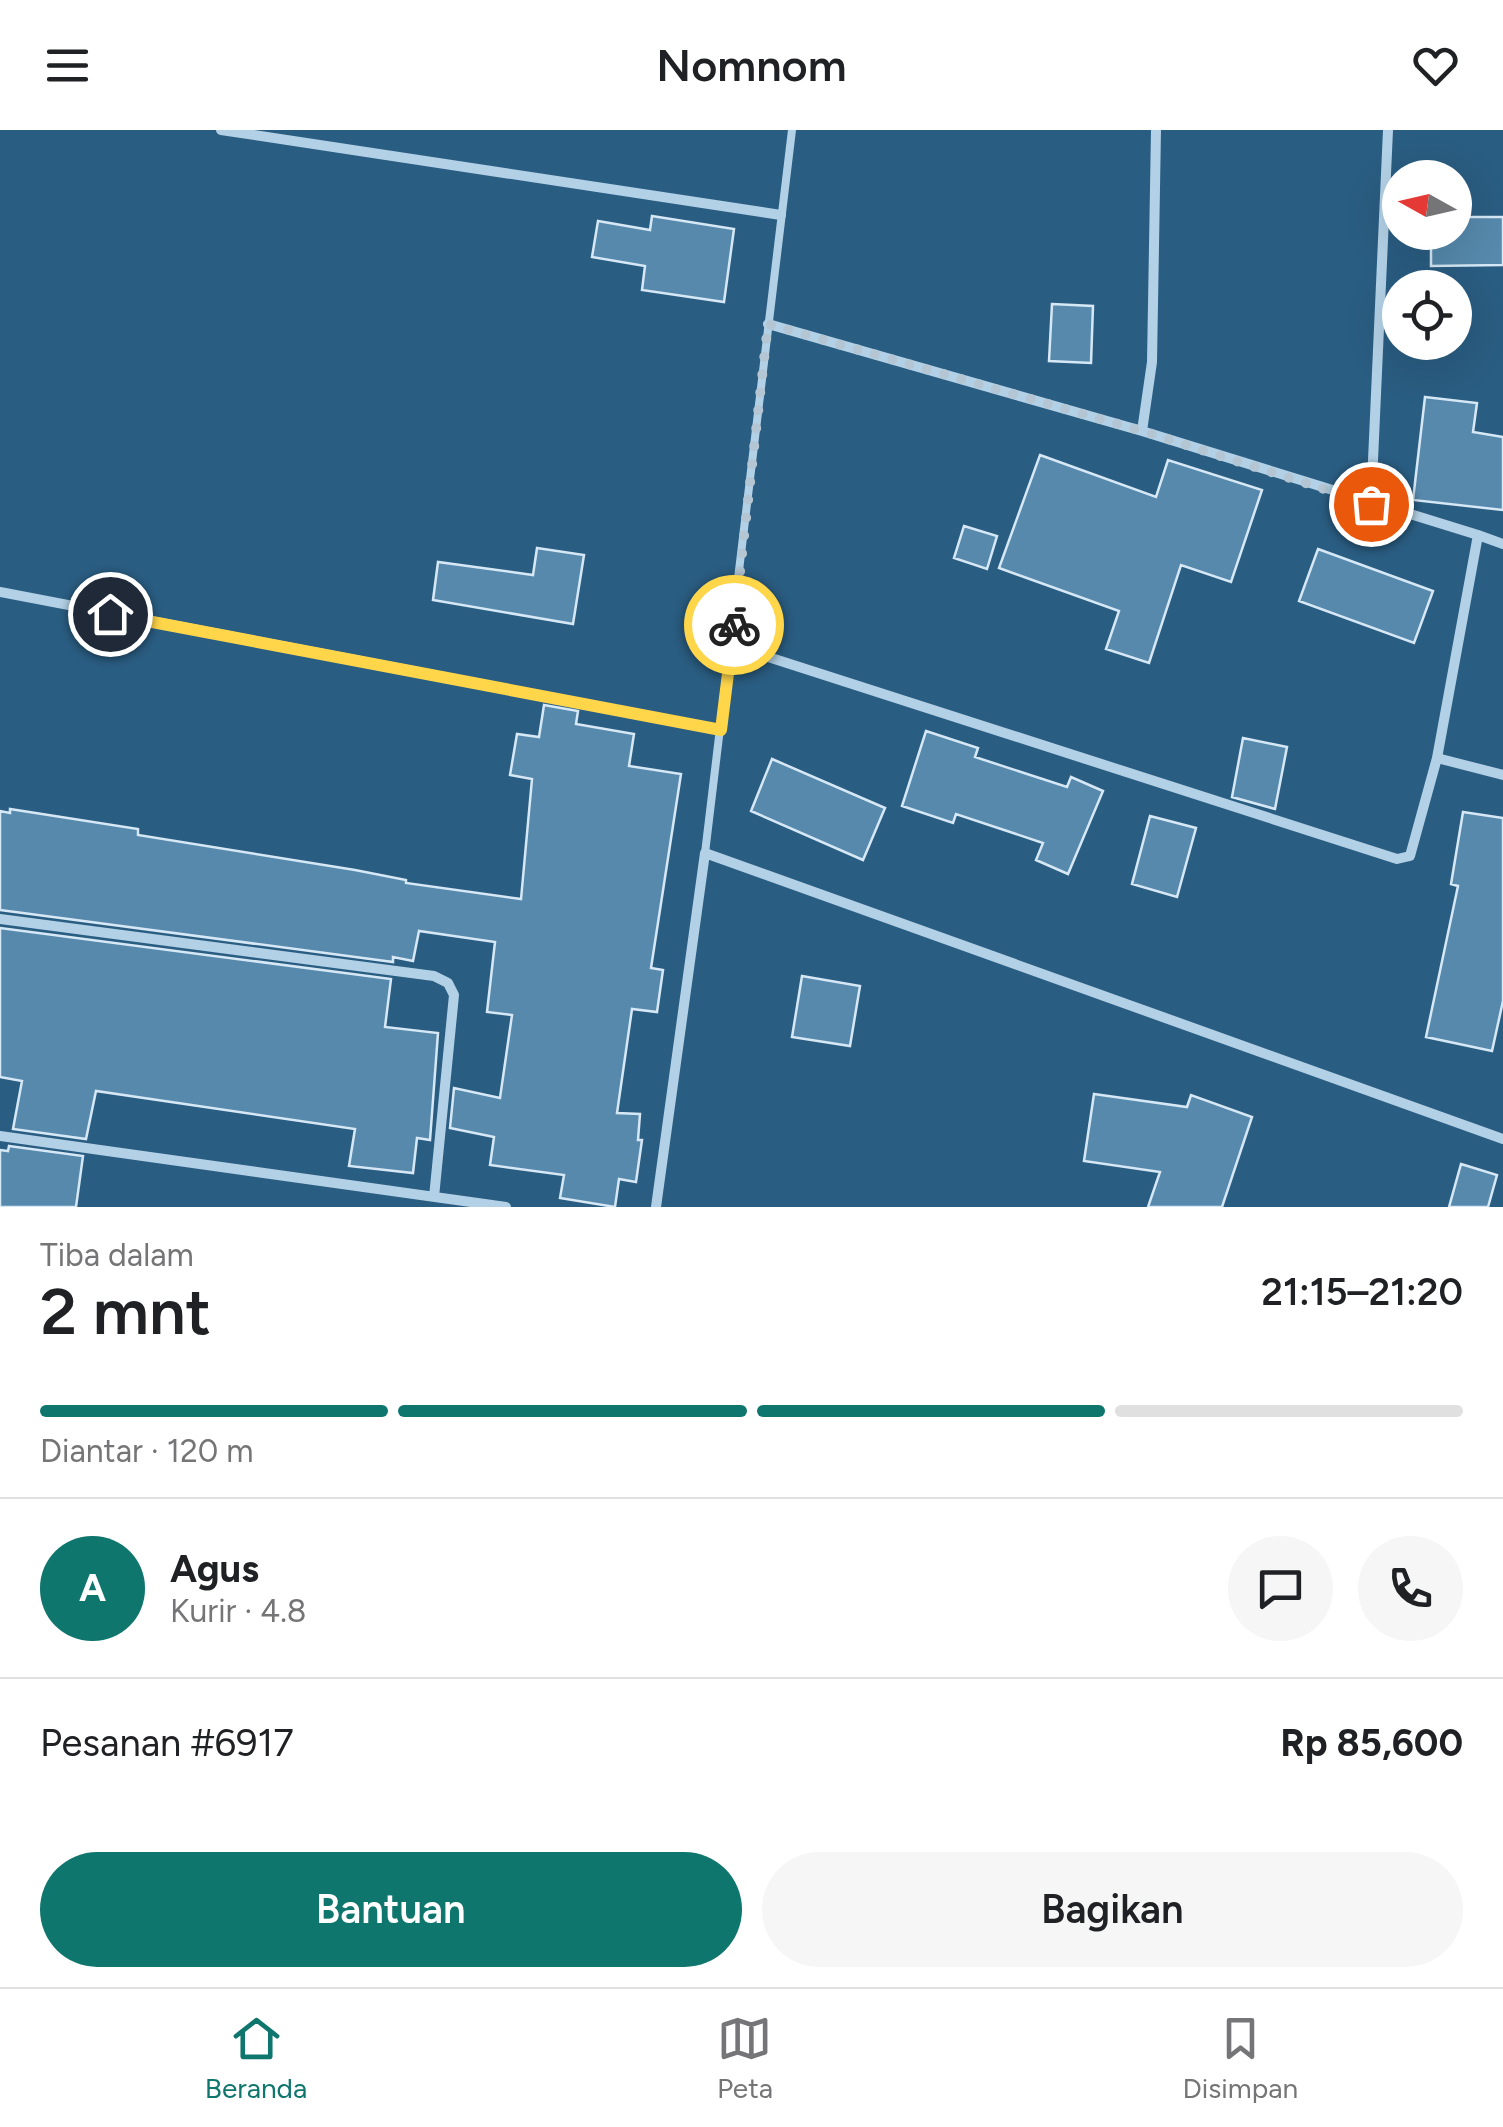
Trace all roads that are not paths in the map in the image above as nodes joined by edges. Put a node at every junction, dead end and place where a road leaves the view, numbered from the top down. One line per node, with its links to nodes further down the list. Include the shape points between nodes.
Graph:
1 (221, 130): 5 (street)
2 (792, 130): 5 (lane)
3 (1156, 130): 7 (street, via 1152,362)
4 (1388, 130): 8 (street)
5 (781, 215): 6 (lane)
6 (768, 324): 7 (street); 12 (lane)
7 (1142, 431): 8 (street)
8 (1371, 504): 9 (street)
9 (1478, 535): 10 (street); 14 (street)
10 (1503, 544)
11 (0, 592): 13 (street)
12 (732, 645): 13 (lane); 14 (street, via 1396,859 1410,856)
13 (721, 730): 16 (lane)
14 (1436, 758): 15 (street)
15 (1503, 775)
16 (705, 853): 19 (street); 22 (street)
17 (0, 919): 20 (street, via 448,983 454,995)
18 (0, 1136): 20 (street)
19 (1503, 1140)
20 (434, 1197): 21 (street)
21 (506, 1207)
22 (656, 1207)

